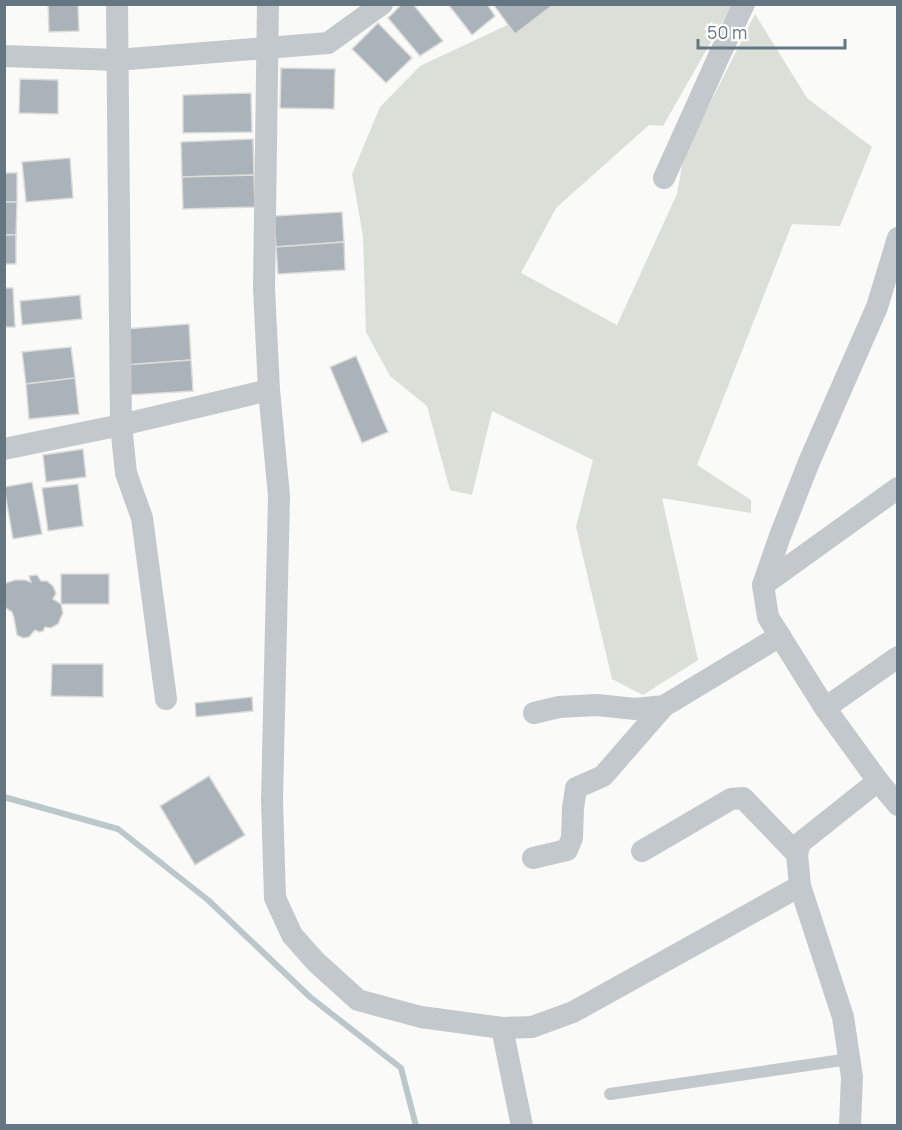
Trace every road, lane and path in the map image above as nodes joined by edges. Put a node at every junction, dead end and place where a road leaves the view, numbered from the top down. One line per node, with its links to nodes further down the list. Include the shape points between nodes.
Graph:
1 (117, 4): 7 (street)
2 (268, 4): 5 (street)
3 (382, 4): 5 (street, via 328,44)
4 (744, 4): 8 (street)
5 (267, 48): 7 (street); 10 (street, via 264,288)
6 (4, 56): 7 (street)
7 (117, 60): 11 (street)
8 (664, 178)
9 (897, 238): 14 (street, via 877,307 809,462)
10 (269, 390): 11 (street); 26 (street, via 279,496 272,800 275,898 292,935 358,1000 421,1017)
11 (121, 425): 12 (street); 17 (street, via 126,473 142,518)
12 (4, 449)
13 (897, 488): 14 (street)
14 (763, 585): 15 (street, via 768,616)
15 (780, 636): 18 (street); 19 (street)
16 (897, 657): 19 (street)
17 (166, 699)
18 (664, 706): 20 (street, via 635,709 588,705); 24 (street, via 603,776 576,788 572,838 567,850)
19 (825, 708): 21 (street)
20 (534, 713)
21 (891, 794): 23 (street, via 800,843)
22 (642, 850): 23 (street, via 731,799 743,798)
23 (797, 854): 25 (street)
24 (533, 858)
25 (800, 886): 26 (street, via 573,1012 532,1027); 27 (street, via 843,1017)
26 (502, 1028): 29 (street)
27 (849, 1059): 28 (lane); 30 (street)
28 (610, 1094)
29 (522, 1125)
30 (850, 1125)

